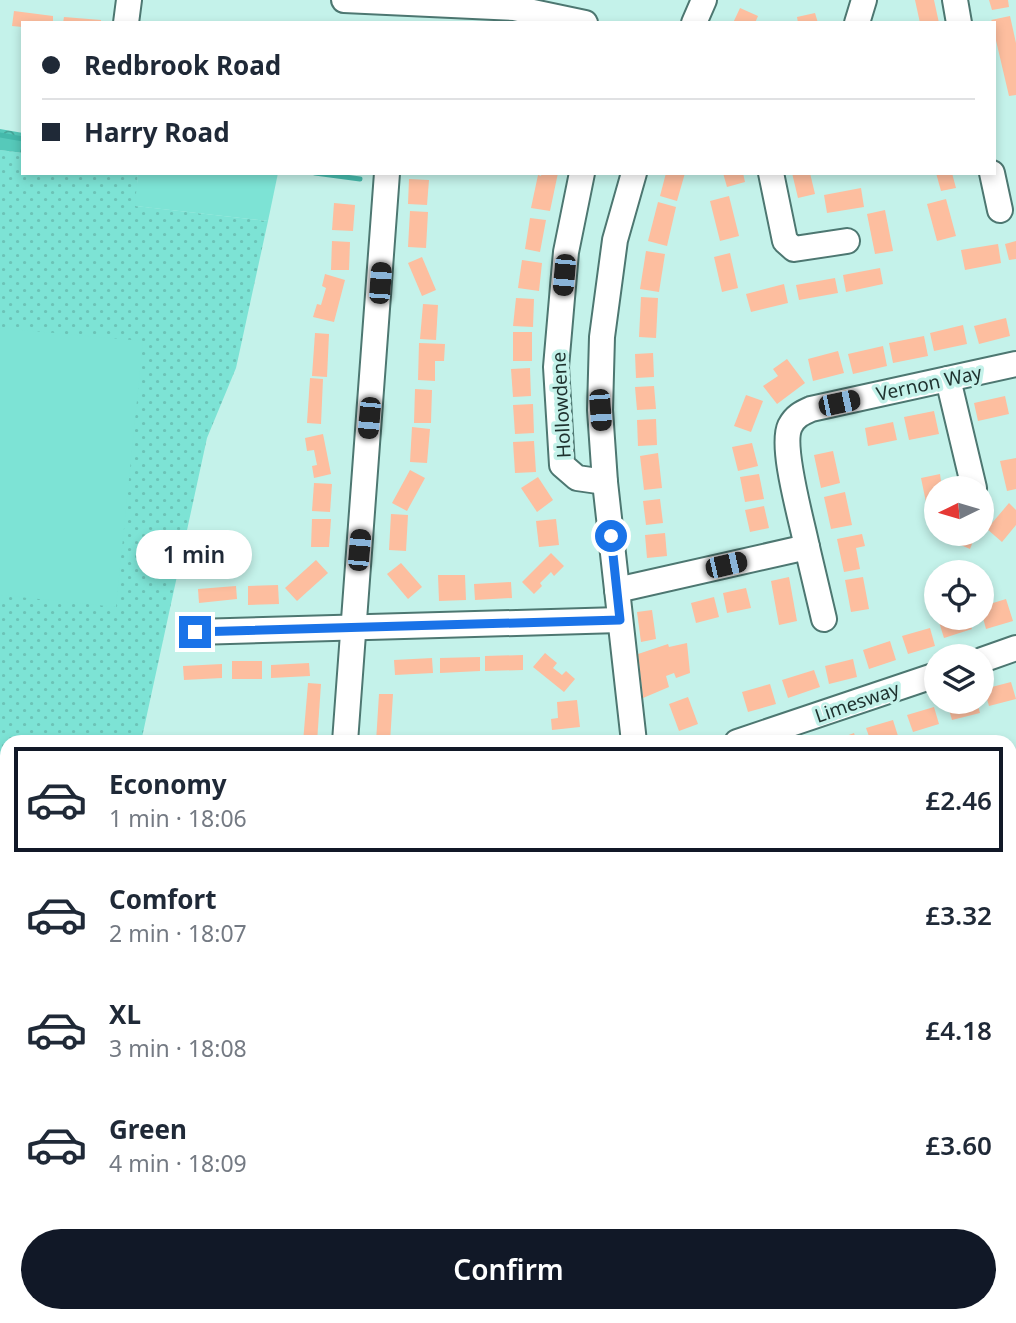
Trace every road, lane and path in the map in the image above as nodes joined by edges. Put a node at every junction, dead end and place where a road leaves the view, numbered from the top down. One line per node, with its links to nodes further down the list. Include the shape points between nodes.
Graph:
1 (129, 0): 7 (street)
2 (344, 0): 6 (street)
3 (704, 0): 9 (street)
4 (864, 0): 10 (street)
5 (955, 0): 11 (street)
6 (399, 9): 8 (street, via 514,8)
7 (126, 21)
8 (576, 21)
9 (695, 21)
10 (858, 21)
11 (959, 21)
12 (387, 175): 27 (street)
13 (582, 175): 22 (street, Hollowdene, via 566,252 556,367 562,465 577,478)
14 (633, 175): 22 (street, via 614,240 602,337 600,410)
15 (771, 175): 18 (street, via 785,241 794,249)
16 (992, 175): 17 (street)
17 (1000, 210)
18 (847, 241)
19 (1016, 364): 20 (street, Vernon Way)
20 (948, 379): 21 (street); 23 (street, Vernon Way, via 797,416 789,427 787,446)
21 (971, 476)
22 (605, 482): 24 (street)
23 (807, 547): 24 (street); 25 (street)
24 (617, 590): 26 (street)
25 (824, 619)
26 (620, 620): 27 (street); 33 (street)
27 (353, 629): 28 (street); 32 (street)
28 (195, 632)
29 (1016, 648): 30 (street)
30 (994, 656)
31 (924, 679): 34 (street, Limesway)
32 (345, 735)
33 (633, 735)
34 (758, 735)

